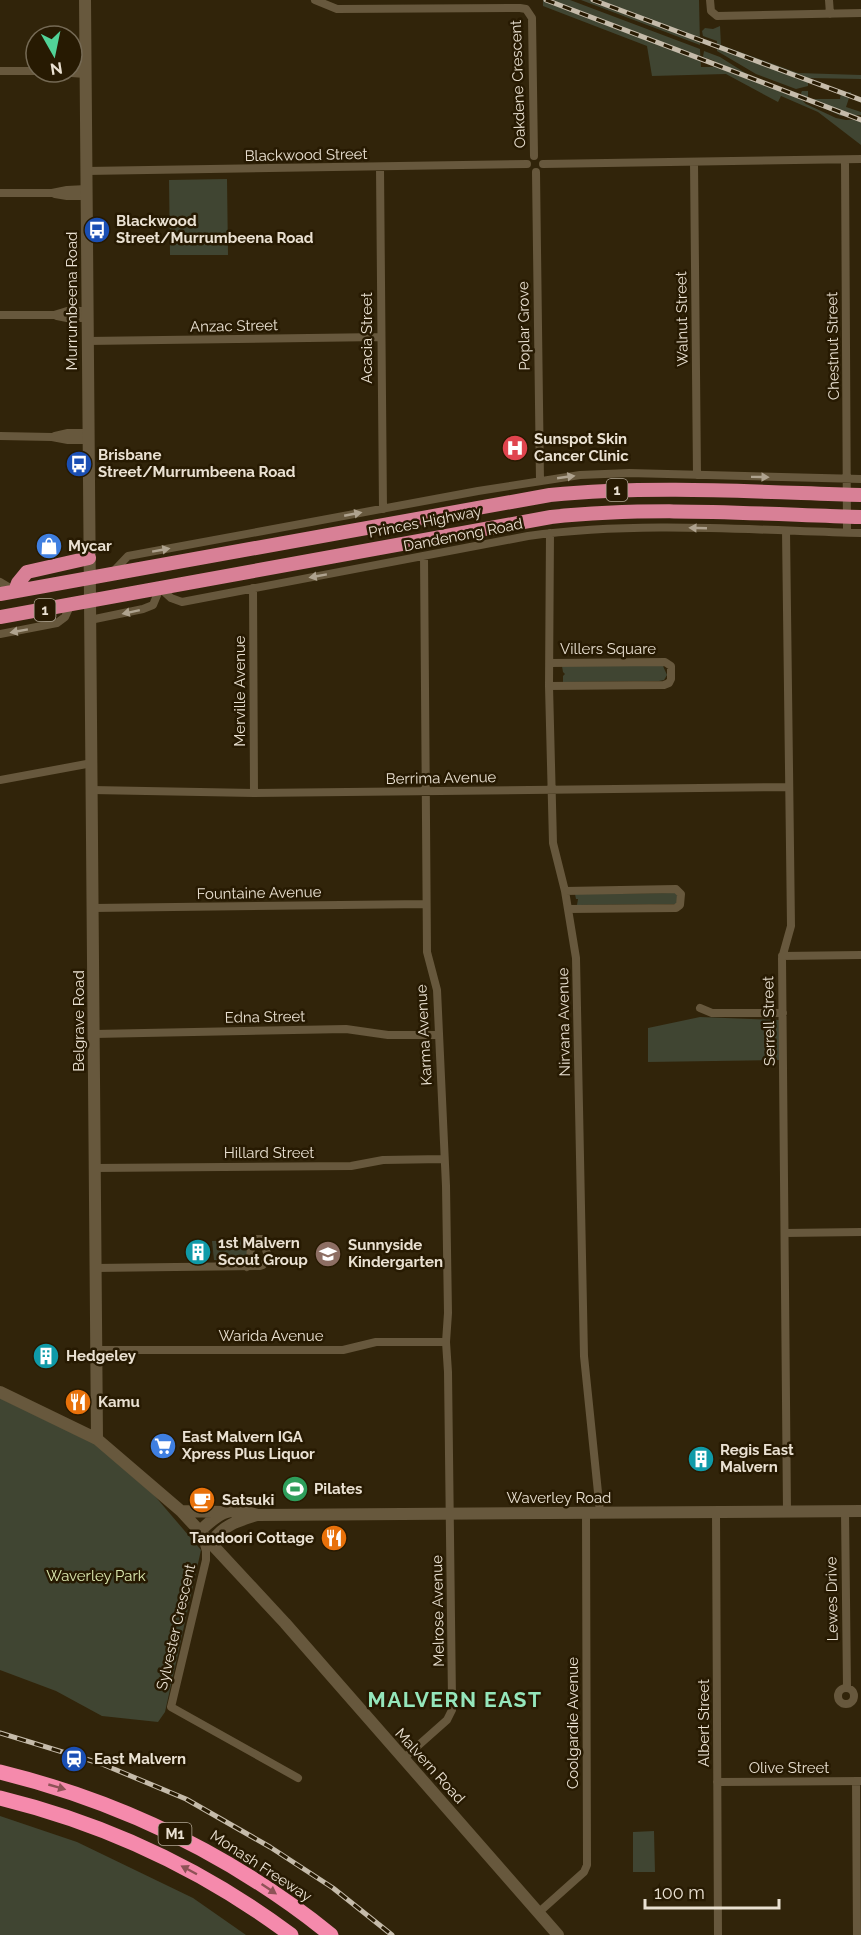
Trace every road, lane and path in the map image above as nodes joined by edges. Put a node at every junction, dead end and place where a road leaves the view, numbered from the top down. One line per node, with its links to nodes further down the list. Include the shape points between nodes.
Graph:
1 (85, 0): 9 (main road, Murrumbeena Road)
2 (315, 0): 10 (street, Oakdene Crescent, via 337,9 526,9 532,18)
3 (710, 0): 6 (street, via 717,16)
4 (829, 0): 6 (street)
5 (861, 13): 6 (street)
6 (830, 14)
7 (0, 71): 8 (street)
8 (24, 71)
9 (85, 71): 17 (main road, Murrumbeena Road)
10 (534, 156): 14 (street); 15 (street)
11 (861, 159): 12 (street)
12 (845, 160): 13 (street); 28 (street, Chestnut Street)
13 (694, 162): 15 (street); 27 (street, Walnut Street)
14 (527, 164): 16 (street, Blackwood Street); 18 (street)
15 (543, 164): 18 (street)
16 (380, 168): 17 (street, Blackwood Street); 23 (street, Acacia Street)
17 (86, 171): 20 (main road, Murrumbeena Road)
18 (536, 172): 30 (street, Poplar Grove)
19 (0, 193): 20 (street)
20 (86, 193): 22 (main road, Murrumbeena Road)
21 (0, 315): 22 (street, via 54,315 67,311)
22 (88, 315): 24 (main road, Murrumbeena Road)
23 (381, 337): 24 (street, Anzac Street); 33 (street, Acacia Street)
24 (87, 341): 26 (main road, Murrumbeena Road)
25 (0, 436): 26 (street, via 52,437 68,433)
26 (89, 437): 43 (main road, Murrumbeena Road)
27 (697, 475): 28 (street, one-way to 28); 30 (street, one-way to 27, via 599,474)
28 (848, 479): 29 (street); 31 (street, Chestnut Street)
29 (861, 479)
30 (540, 481): 33 (street)
31 (854, 495): 32 (highway, Princes Highway / 1, via 618,490 550,495); 34 (street, Chestnut Street)
32 (480, 507): 35 (highway); 41 (highway, Princes Highway / 1)
33 (383, 509): 40 (street, one-way to 33)
34 (854, 517): 35 (highway, Princes Highway / 1, via 628,511 551,517); 37 (street, Chestnut Street)
35 (483, 528): 47 (highway, Princes Highway / 1)
36 (786, 531): 37 (street, Dandenong Road); 38 (street, Dandenong Road, one-way to 38, via 648,527); 60 (street, Serrell Street)
37 (847, 532): 39 (street, Dandenong Road)
38 (550, 533): 42 (street, Dandenong Road); 56 (street, Nirvana Avenue)
39 (861, 533)
40 (235, 537): 41 (street); 44 (street, one-way to 40, via 128,556)
41 (246, 550): 44 (highway, Princes Highway / 1)
42 (424, 556): 48 (street, Dandenong Road, one-way to 48); 63 (street, Karma Avenue)
43 (89, 558): 45 (main road, Murrumbeena Road); 49 (highway, via 27,572)
44 (111, 574): 45 (highway, Princes Highway / 1)
45 (89, 578): 49 (highway, Princes Highway / 1); 51 (main road, Murrumbeena Road)
46 (0, 582): 49 (street)
47 (160, 588): 48 (street, Dandenong Road, via 182,602); 51 (highway, Princes Highway / 1); 54 (street, one-way to 54, via 153,605)
48 (253, 588): 64 (street, Merville Avenue)
49 (15, 591): 50 (highway, Princes Highway / 1)
50 (0, 594)
51 (90, 602): 52 (highway, Princes Highway / 1); 54 (main road, Belgrave Road)
52 (70, 606): 53 (highway, Princes Highway / 1); 55 (street, one-way to 55, via 57,623)
53 (0, 617)
54 (90, 620): 58 (main road, Belgrave Road)
55 (0, 634)
56 (550, 663): 57 (street, Nirvana Avenue); 57 (street, Villers Square, via 665,662 671,666 671,679 664,685)
57 (549, 686): 62 (street, Nirvana Avenue)
58 (92, 763): 59 (street); 61 (main road, Belgrave Road)
59 (0, 780)
60 (789, 787): 62 (street, Berrima Avenue); 70 (street, Serrell Street, via 791,930)
61 (92, 790): 64 (street, Berrima Avenue); 67 (main road, Belgrave Road)
62 (552, 790): 63 (street, Berrima Avenue); 65 (street, Nirvana Avenue, via 553,843)
63 (425, 791): 64 (street, Berrima Avenue); 66 (street, Karma Avenue)
64 (254, 793)
65 (564, 891): 68 (street, Nirvana Avenue); 68 (street, via 675,889 681,894 676,908)
66 (426, 904): 67 (street, Fountaine Avenue); 74 (street, Karma Avenue, via 427,960 436,990)
67 (93, 908): 73 (main road, Belgrave Road)
68 (568, 909): 91 (street, Nirvana Avenue, via 576,958 584,1356)
69 (861, 955): 70 (street)
70 (782, 956): 72 (street, Serrell Street)
71 (700, 1008): 72 (street, via 712,1013)
72 (783, 1013): 78 (street, Serrell Street)
73 (94, 1034): 74 (street, Edna Street, via 346,1029 388,1035); 76 (main road, Belgrave Road)
74 (437, 1035): 75 (street, Karma Avenue)
75 (444, 1159): 76 (street, Hillard Street, via 382,1160 351,1166); 81 (street, Karma Avenue)
76 (95, 1168): 80 (main road, Belgrave Road)
77 (861, 1232): 78 (street)
78 (785, 1233): 87 (street, Serrell Street)
79 (247, 1267): 80 (street)
80 (95, 1268): 82 (main road, Belgrave Road)
81 (446, 1342): 82 (street, Warida Avenue, via 376,1342 343,1350); 93 (street, Karma Avenue)
82 (96, 1350): 84 (main road, Belgrave Road)
83 (0, 1392): 84 (main road)
84 (97, 1439): 85 (main road)
85 (181, 1511): 90 (main road, Waverley Road); 95 (main road, Malvern Road)
86 (716, 1511): 87 (main road, Waverley Road); 91 (main road, Waverley Road); 102 (street, Albert Street)
87 (787, 1511): 88 (main road, Waverley Road)
88 (845, 1511): 89 (main road, Waverley Road); 97 (street, Lewes Drive)
89 (861, 1511)
90 (224, 1512): 94 (main road, Waverley Road, via 236,1510); 95 (main road)
91 (600, 1512): 92 (main road, Waverley Road)
92 (586, 1513): 93 (main road, Waverley Road); 105 (street, Coolgardie Avenue, via 587,1865)
93 (450, 1514): 94 (main road, Waverley Road); 98 (street, Melrose Avenue, via 452,1710 443,1724)
94 (258, 1515): 96 (main road, Waverley Road, via 229,1524)
95 (200, 1531): 96 (main road, Malvern Road)
96 (208, 1547): 98 (main road, Malvern Road, via 285,1623); 100 (street, Sylvester Crescent, via 171,1707)
97 (847, 1687)
98 (403, 1759): 105 (main road, Malvern Road)
99 (0, 1772): 107 (highway, Monash Freeway / M1, one-way to 107, via 100,1802 186,1840 250,1877)
100 (298, 1778)
101 (859, 1781): 102 (street, Olive Street); 104 (street)
102 (717, 1782): 109 (street, Albert Street)
103 (0, 1798): 106 (highway, M1, one-way to 103, via 231,1894 158,1854 91,1825)
104 (859, 1906): 110 (street)
105 (538, 1912): 108 (main road, Malvern Road)
106 (291, 1935)
107 (331, 1935)
108 (558, 1935)
109 (718, 1935)
110 (856, 1935)

